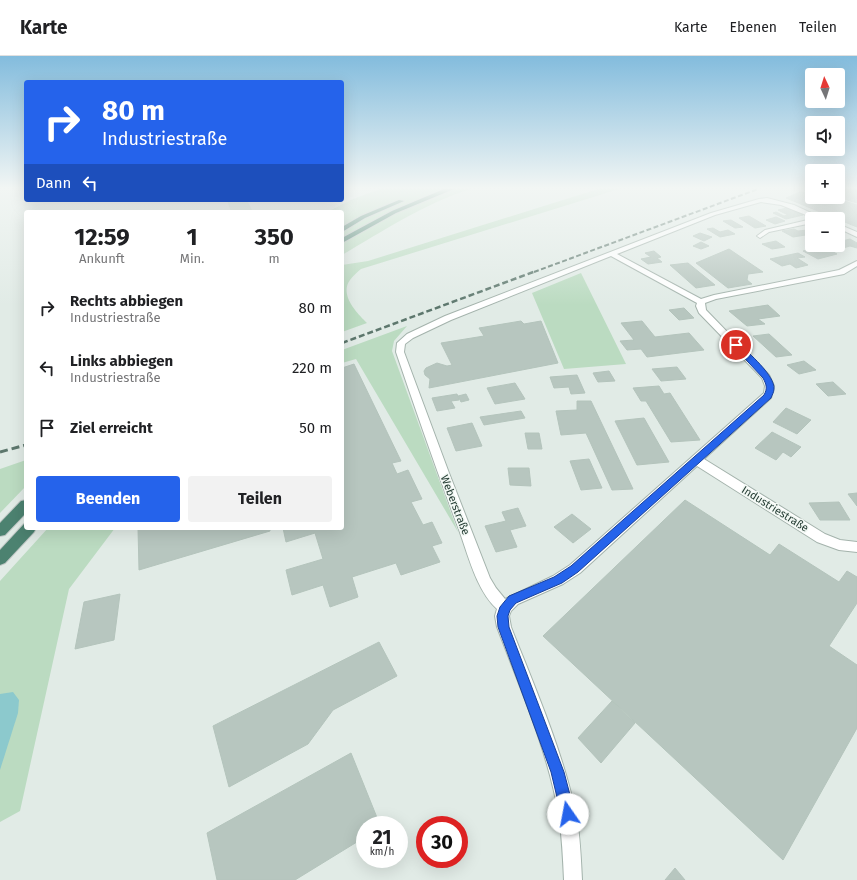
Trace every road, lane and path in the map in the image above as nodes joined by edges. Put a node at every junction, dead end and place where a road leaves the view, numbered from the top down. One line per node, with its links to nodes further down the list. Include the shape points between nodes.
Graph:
1 (366, 227): 7 (highway)
2 (678, 227): 8 (street)
3 (783, 227): 6 (street, via 767,231)
4 (845, 229): 5 (street)
5 (857, 235)
6 (760, 236)
7 (344, 240)
8 (612, 254): 10 (street); 17 (street, Weberstraße, via 448,318 401,343 400,352 482,574 496,600)
9 (857, 263): 10 (street, via 842,272 714,297)
10 (701, 302): 11 (street, via 702,311 766,377 770,391 768,396)
11 (697, 460): 15 (street, Industriestraße, via 822,538 839,545); 17 (street, via 575,569 558,580 512,600)
12 (24, 506): 14 (highway)
13 (27, 530): 16 (highway)
14 (0, 531)
15 (857, 547)
16 (0, 559)
17 (505, 607): 18 (street, via 502,616 504,627 548,745 566,802 572,837)
18 (573, 880)

